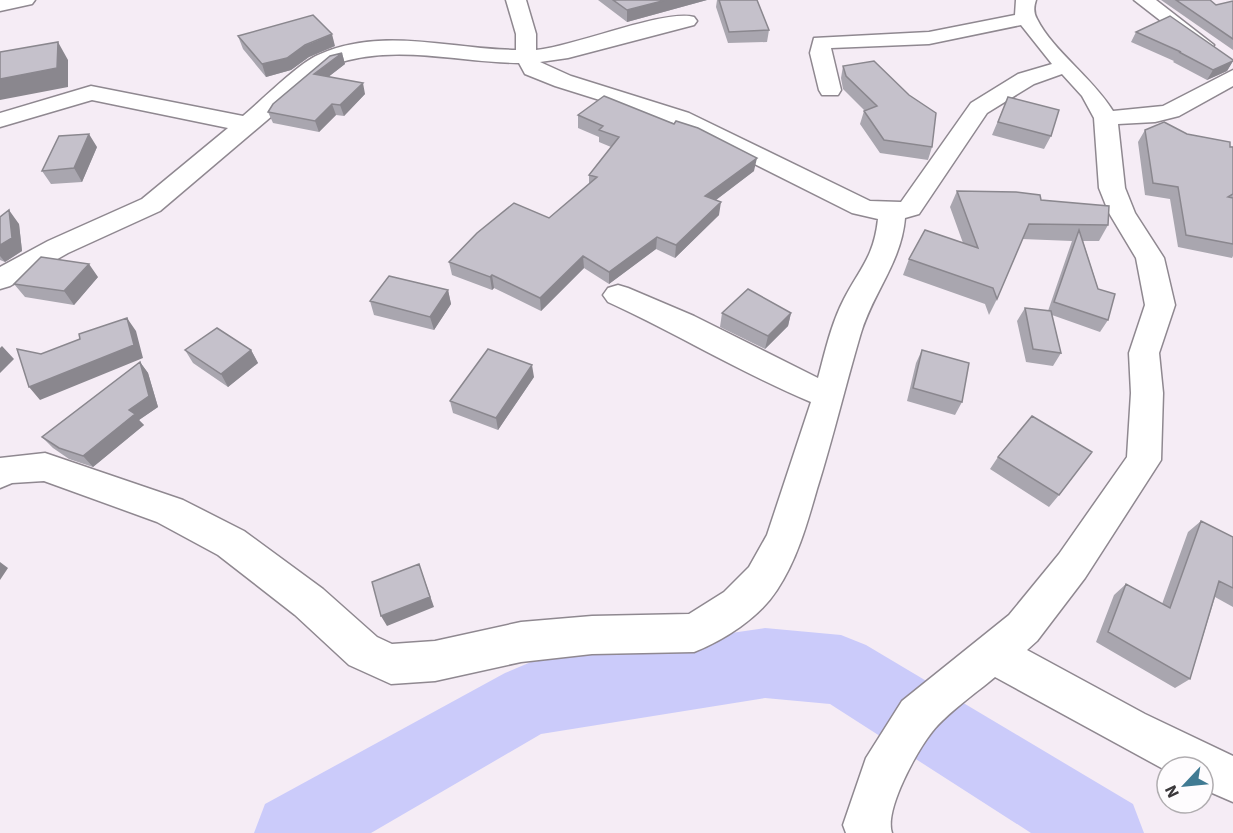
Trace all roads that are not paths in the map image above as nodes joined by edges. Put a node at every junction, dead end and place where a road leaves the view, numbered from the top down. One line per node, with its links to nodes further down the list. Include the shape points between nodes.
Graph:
1 (26, 0): 4 (street)
2 (516, 0): 7 (street, via 526,34)
3 (1144, 0): 8 (street)
4 (0, 5)
5 (1026, 9): 9 (street); 10 (street, via 972,32 929,38 821,42)
6 (687, 21): 7 (street, via 662,24 564,53)
7 (526, 57): 13 (street, via 402,46 345,51 324,60); 14 (street, via 533,69 681,118 861,207)
8 (1227, 64): 11 (street, via 1171,111)
9 (1066, 66): 11 (street, via 1091,93); 14 (street, via 1026,79 979,108 909,208)
10 (830, 90)
11 (1106, 118): 19 (street, via 1112,188 1122,213 1150,258 1160,305 1144,353 1144,460 1072,566 1023,628)
12 (0, 120): 13 (street, via 91,93)
13 (248, 124): 15 (street, via 152,206 58,247)
14 (892, 214): 17 (street, via 889,242 858,300)
15 (0, 279)
16 (618, 295): 17 (street)
17 (829, 396): 18 (street, via 784,539 763,579 738,605 694,633 592,635 521,642 435,662 391,664 363,651 309,602 231,543 170,511 45,467)
18 (3, 470)
19 (992, 653): 20 (street); 21 (street, via 917,716 882,774 866,825)
20 (1233, 780)
21 (869, 833)

